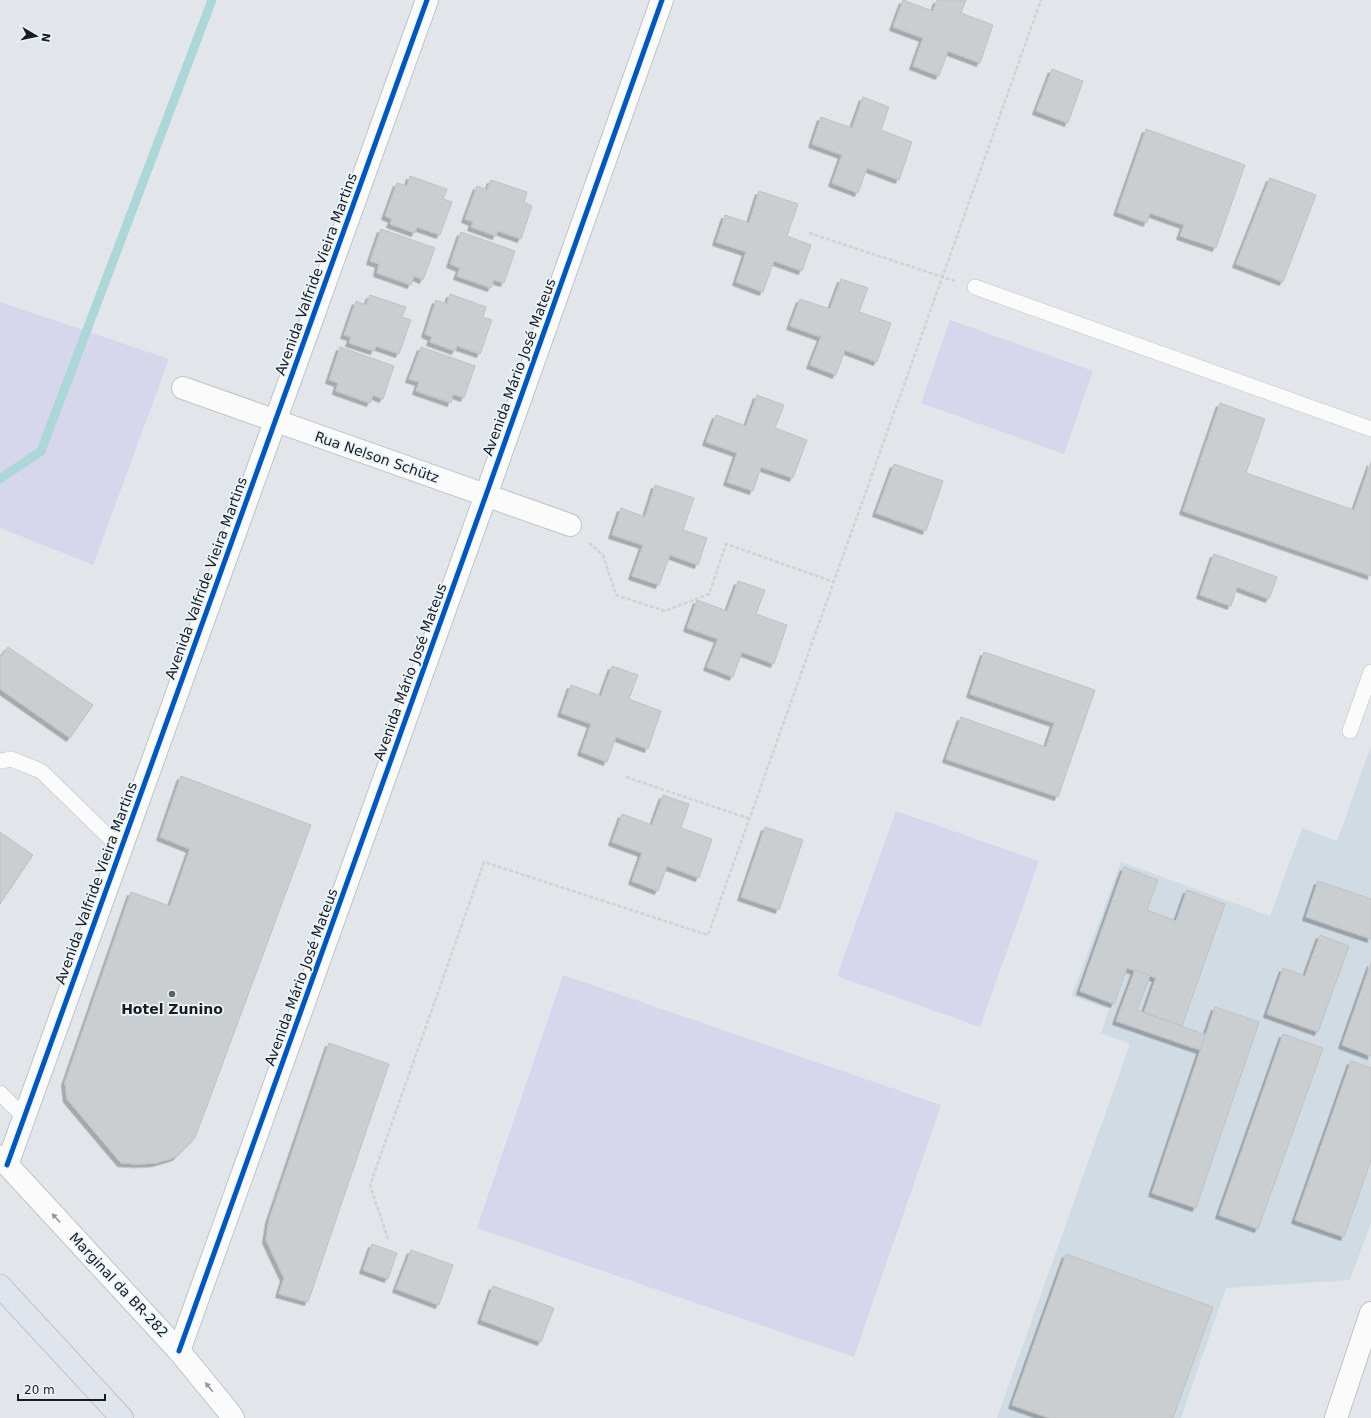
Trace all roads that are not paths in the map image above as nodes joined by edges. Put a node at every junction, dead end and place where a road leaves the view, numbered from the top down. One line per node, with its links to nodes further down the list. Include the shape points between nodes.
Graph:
1 (427, 0): 5 (street, Avenida Valfride Vieira Martins)
2 (662, 0): 7 (street, Avenida Mário José Mateus)
3 (975, 287): 6 (lane)
4 (183, 388): 5 (street, Rua Nelson Schütz)
5 (276, 421): 7 (street, Rua Nelson Schütz); 12 (street, Avenida Valfride Vieira Martins)
6 (1371, 429)
7 (486, 495): 8 (street, Rua Nelson Schütz); 18 (street, Avenida Mário José Mateus)
8 (570, 525)
9 (1371, 672): 10 (lane)
10 (1350, 731)
11 (0, 760): 12 (lane, via 11,759 41,771)
12 (121, 849): 14 (street, Avenida Valfride Vieira Martins)
13 (0, 1093): 14 (lane)
14 (24, 1117): 15 (street, Avenida Valfride Vieira Martins)
15 (4, 1161): 18 (street, Marginal da BR-282, one-way to 15)
16 (0, 1286): 19 (highway)
17 (1371, 1313): 21 (street)
18 (179, 1351): 20 (street, Marginal da BR-282, one-way to 18)
19 (122, 1418)
20 (232, 1418)
21 (1336, 1418)

